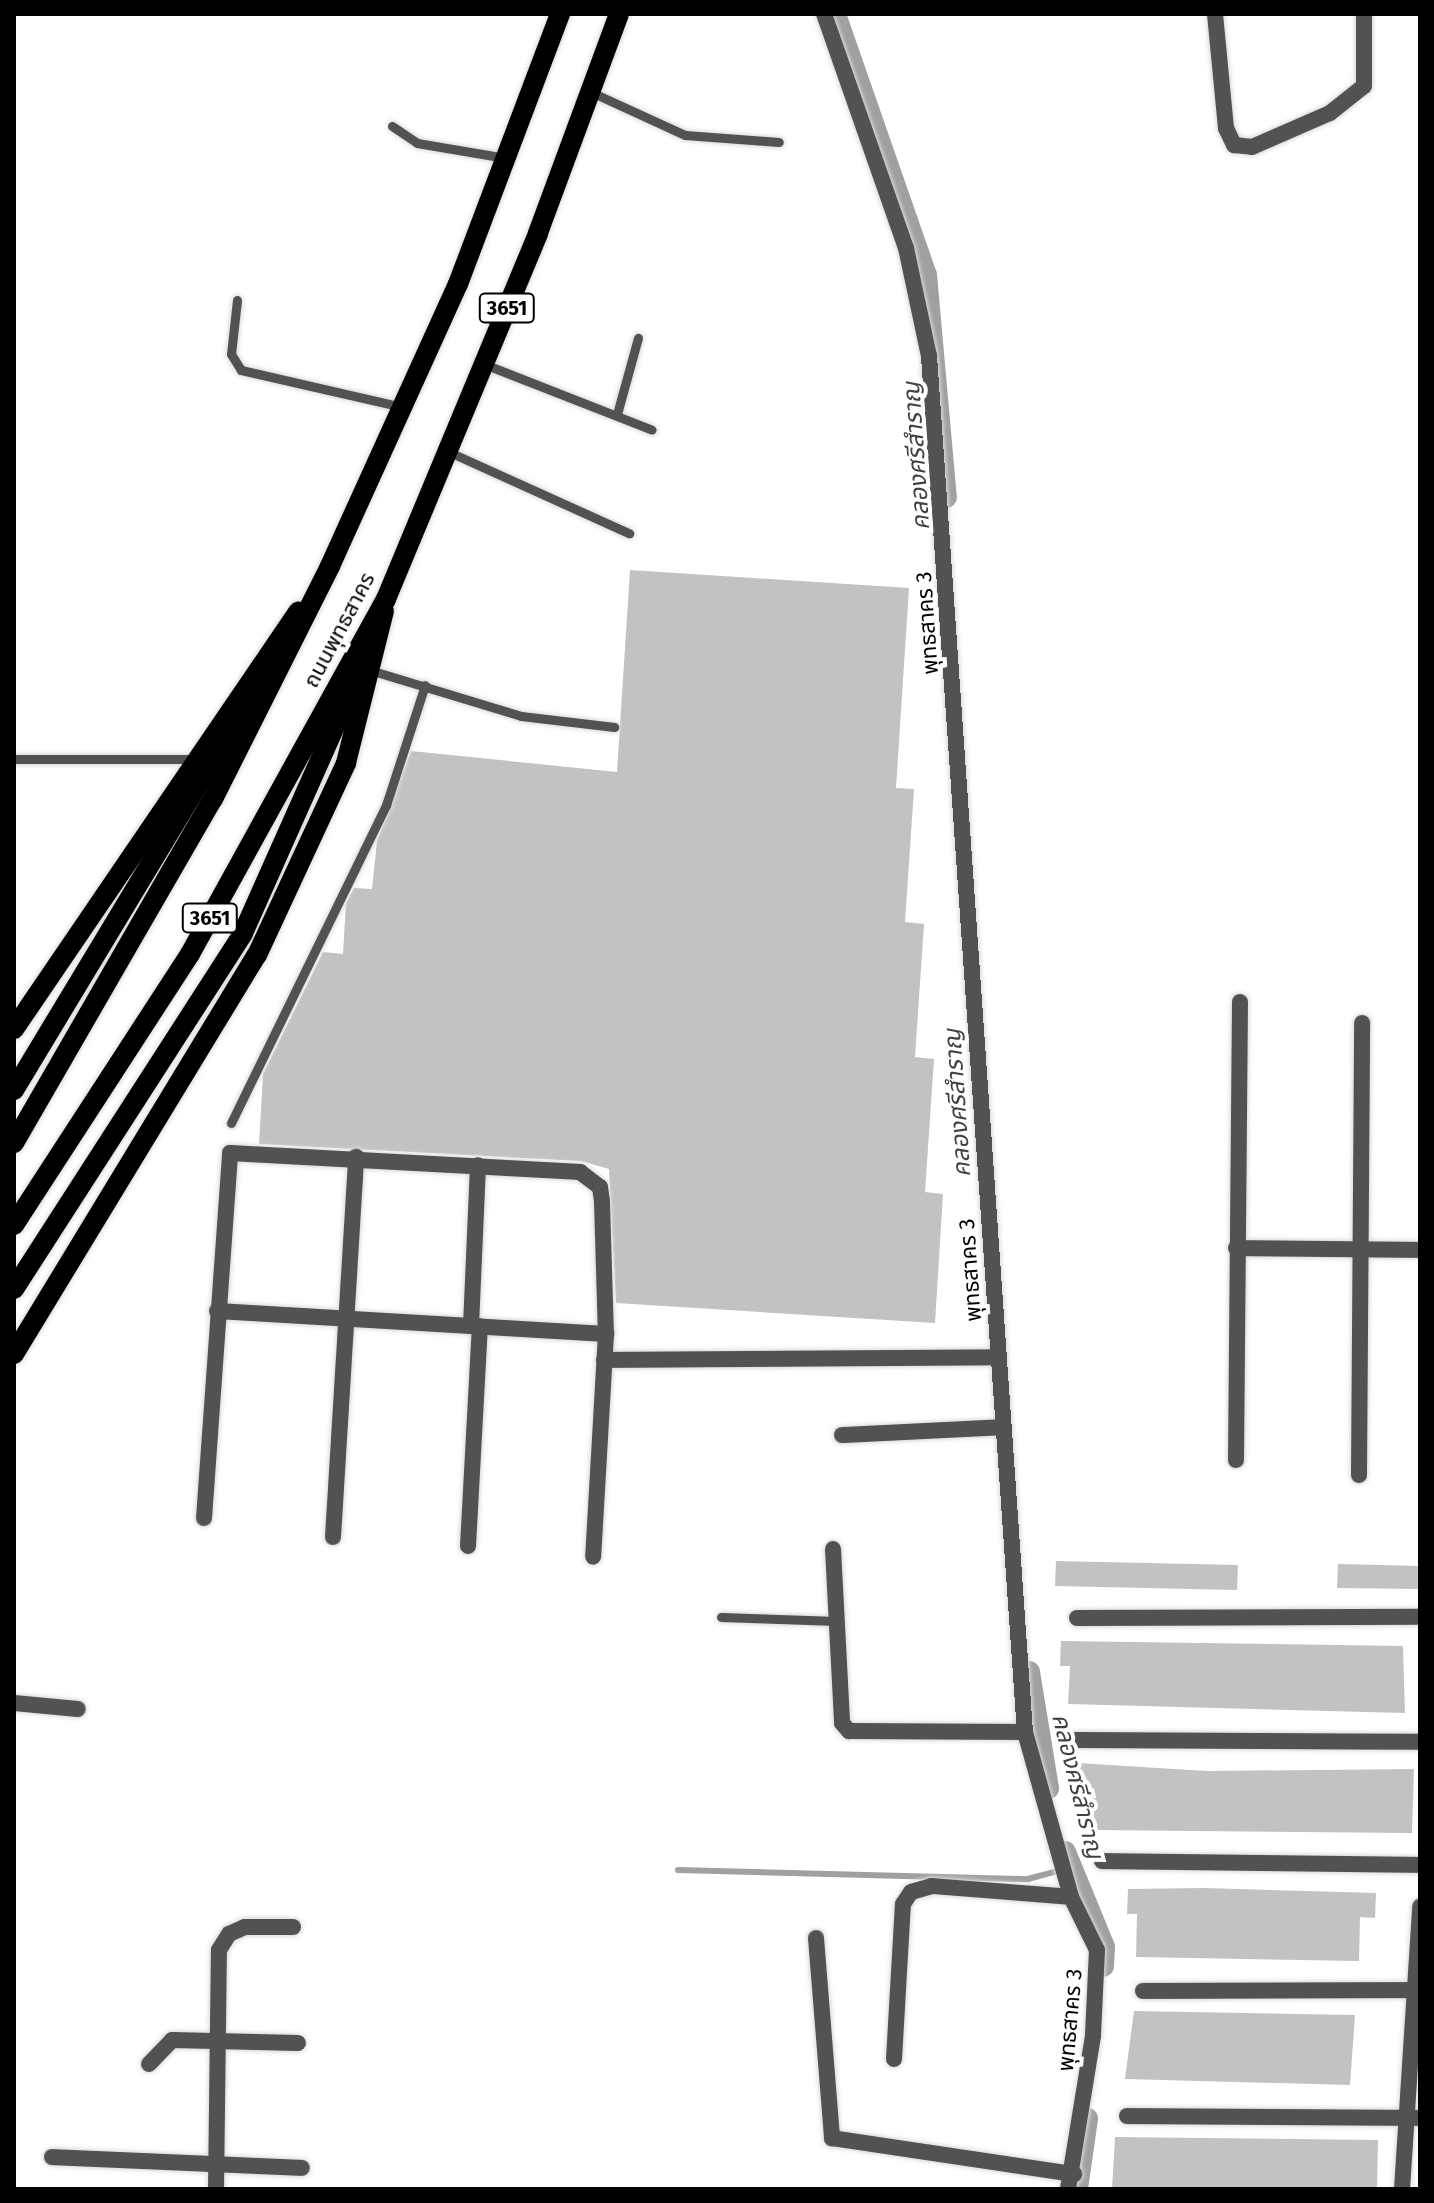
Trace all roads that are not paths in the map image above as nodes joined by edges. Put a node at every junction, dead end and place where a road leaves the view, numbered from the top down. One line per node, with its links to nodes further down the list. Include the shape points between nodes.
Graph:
1 (560, 14): 9 (main road, ถนนพุทธสาคร / 3651)
2 (619, 14): 6 (main road, ถนนพุทธสาคร / 3651)
3 (824, 14): 43 (street, พุทธสาคร 3, via 906,248 929,356)
4 (1215, 14): 5 (street, via 1226,128 1234,145 1252,147 1330,113 1364,86)
5 (1364, 14)
6 (591, 92): 8 (lane, via 685,135); 12 (main road, ถนนพุทธสาคร / 3651)
7 (392, 126): 9 (lane, via 417,143)
8 (779, 142)
9 (509, 158): 13 (main road, ถนนพุทธสาคร / 3651)
10 (237, 300): 13 (lane, via 231,354 241,370)
11 (638, 338): 14 (lane)
12 (484, 364): 14 (lane); 16 (main road, ถนนพุทธสาคร / 3651)
13 (405, 408): 18 (main road, ถนนพุทธสาคร / 3651)
14 (617, 414): 15 (lane)
15 (652, 430)
16 (447, 451): 17 (lane); 19 (main road, ถนนพุทธสาคร / 3651)
17 (629, 533)
18 (330, 566): 24 (main road); 28 (main road); 30 (main road, ถนนพุทธสาคร / 3651, via 213,799)
19 (386, 599): 20 (main road); 33 (main road, ถนนพุทธสาคร / 3651, via 190,954); 37 (main road, via 329,751 243,933)
20 (373, 671): 21 (lane); 42 (main road, via 320,830 257,955)
21 (425, 685): 22 (lane, via 521,716); 29 (lane, via 386,805)
22 (614, 727)
23 (14, 759): 24 (lane)
24 (195, 759): 27 (main road)
25 (1240, 1002): 34 (street)
26 (1362, 1023): 35 (street)
27 (14, 1029)
28 (14, 1090)
29 (231, 1123)
30 (14, 1143)
31 (356, 1157): 32 (street); 38 (street, via 230,1153); 39 (street)
32 (478, 1165): 40 (street); 41 (street, via 580,1172 600,1187)
33 (14, 1225)
34 (1236, 1248): 35 (street); 47 (street)
35 (1359, 1249): 36 (street); 48 (street)
36 (1420, 1250)
37 (14, 1289)
38 (217, 1311): 39 (street); 49 (street)
39 (347, 1319): 40 (street); 50 (street)
40 (476, 1326): 41 (street); 51 (street)
41 (606, 1334): 44 (street)
42 (14, 1354)
43 (998, 1357): 44 (street); 45 (street, พุทธสาคร 3)
44 (604, 1360): 53 (street)
45 (1003, 1427): 46 (street); 60 (street, พุทธสาคร 3)
46 (842, 1435)
47 (1236, 1460)
48 (1359, 1475)
49 (204, 1518)
50 (333, 1537)
51 (468, 1546)
52 (833, 1549): 57 (street)
53 (593, 1557)
54 (721, 1617): 57 (lane)
55 (1420, 1617): 56 (street)
56 (1077, 1618)
57 (837, 1621): 60 (street, via 842,1723 849,1731)
58 (14, 1703): 59 (street)
59 (78, 1709)
60 (1025, 1732): 65 (street, พุทธสาคร 3)
61 (1076, 1740): 62 (street)
62 (1420, 1742)
63 (1102, 1861): 64 (street)
64 (1420, 1865)
65 (1071, 1897): 73 (street, via 932,1886 911,1892 903,1904); 80 (street, พุทธสาคร 3, via 1097,1950)
66 (1420, 1907): 69 (street)
67 (293, 1927): 71 (street, via 229,1934 219,1950)
68 (816, 1938): 80 (street, via 832,2138)
69 (1416, 1990): 70 (street); 76 (street)
70 (1143, 1991)
71 (218, 2042): 72 (street); 74 (street, via 172,2040); 78 (street)
72 (298, 2043)
73 (894, 2059)
74 (149, 2064)
75 (1127, 2116): 76 (street)
76 (1412, 2118): 82 (street)
77 (52, 2157): 78 (street)
78 (216, 2162): 79 (street); 81 (street)
79 (302, 2168)
80 (1071, 2181)
81 (216, 2189)
82 (1402, 2189)

